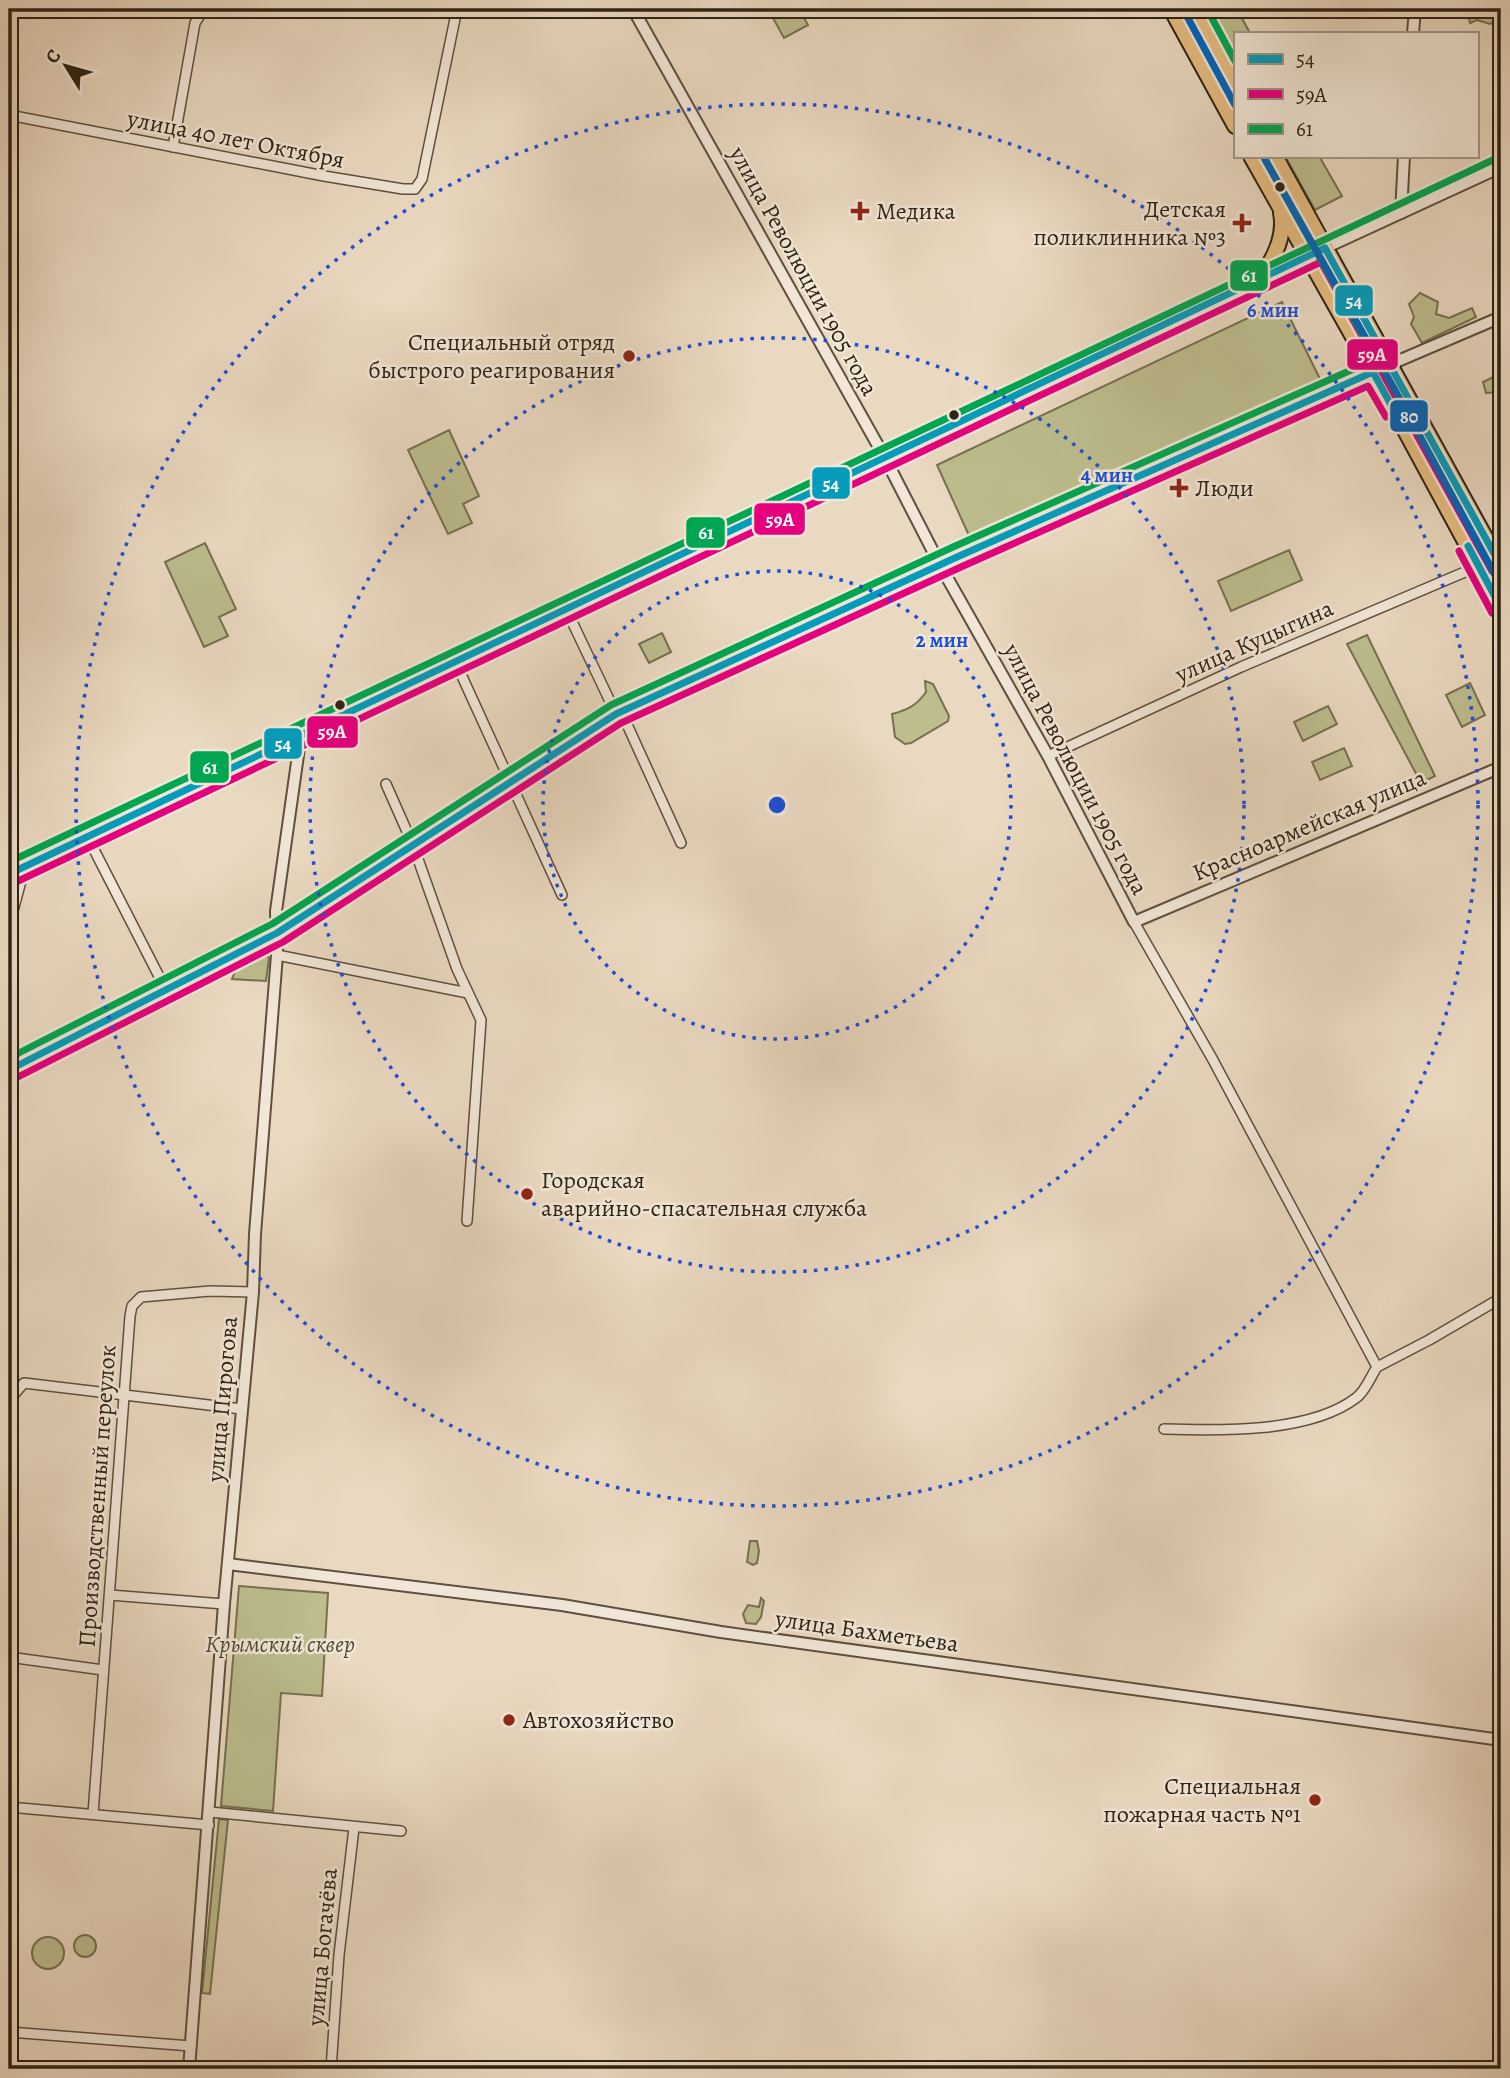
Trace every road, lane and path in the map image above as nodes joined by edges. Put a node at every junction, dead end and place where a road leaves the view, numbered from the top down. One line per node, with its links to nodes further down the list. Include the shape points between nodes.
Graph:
1 (204, 9): 11 (street, via 195,23)
2 (457, 9): 11 (street, улица 40 лет Октября, via 422,179 415,189)
3 (633, 9): 24 (street, улица Революции 1905 года)
4 (1171, 9): 10 (main road)
5 (1195, 9): 8 (main road)
6 (1415, 9): 7 (street)
7 (1413, 32)
8 (1234, 81)
9 (9, 116): 11 (street, улица 40 лет Октября)
10 (1234, 124)
11 (173, 147)
12 (1252, 158): 16 (main road)
13 (1276, 158): 18 (main road)
14 (1404, 158): 17 (street)
15 (1501, 167): 17 (street)
16 (1277, 202): 19 (main road); 20 (main road, via 1283,217 1280,236)
17 (1401, 213): 18 (street)
18 (1325, 248): 19 (main road); 22 (main road)
19 (1307, 257): 20 (main road); 23 (main road)
20 (1259, 281): 24 (main road)
21 (1501, 317): 22 (street)
22 (1391, 364): 23 (main road); 25 (main road)
23 (1373, 372): 26 (main road); 27 (main road)
24 (884, 458): 26 (street, улица Революции 1905 года); 29 (main road)
25 (1500, 561)
26 (940, 565): 31 (main road); 33 (street, улица Революции 1905 года)
27 (1479, 566): 28 (main road); 33 (street, улица Куцыгина, via 1241,667)
28 (1501, 608)
29 (566, 609): 30 (main road); 31 (street)
30 (455, 661): 32 (main road); 35 (street)
31 (616, 714): 35 (main road); 38 (street, via 625,720)
32 (301, 734): 37 (main road); 45 (street, улица Пирогова)
33 (1048, 756): 43 (street, улица Революции 1905 года)
34 (1501, 767): 43 (street, Красноармейская улица)
35 (510, 782): 39 (main road); 42 (street)
36 (386, 784): 39 (street)
37 (87, 836): 40 (main road); 47 (street)
38 (681, 843)
39 (413, 845): 45 (main road); 48 (street)
40 (26, 866): 41 (main road); 44 (street)
41 (9, 874)
42 (562, 895)
43 (1134, 922): 53 (street, улица Революции 1905 года)
44 (9, 926)
45 (276, 933): 46 (street, улица Пирогова); 47 (main road)
46 (277, 955): 48 (street); 51 (street, улица Пирогова)
47 (166, 990): 49 (main road)
48 (468, 993): 50 (street, via 481,1020)
49 (9, 1070)
50 (467, 1221)
51 (253, 1292): 54 (street, Производственный переулок, via 141,1297 130,1316); 56 (street, улица Пирогова)
52 (1501, 1298): 53 (street)
53 (1377, 1367): 57 (street, via 1358,1397 1325,1416 1233,1431)
54 (124, 1396): 55 (street, via 24,1383); 56 (street); 59 (street, Производственный переулок)
55 (9, 1399)
56 (243, 1409): 58 (street, улица Пирогова)
57 (1164, 1429)
58 (228, 1564): 60 (street, улица Пирогова); 63 (street, улица Бахметьева, via 562,1605 721,1632)
59 (110, 1595): 60 (street); 62 (street, Производственный переулок)
60 (224, 1604): 65 (street, улица Пирогова)
61 (9, 1657): 62 (street)
62 (103, 1670): 66 (street, Производственный переулок)
63 (1501, 1740)
64 (9, 1807): 66 (street)
65 (210, 1812): 67 (street, улица Пирогова); 68 (street)
66 (93, 1814): 67 (street)
67 (209, 1825): 71 (street, улица Пирогова)
68 (354, 1828): 69 (street); 73 (street, улица Богачёва)
69 (401, 1831)
70 (9, 2032): 71 (street)
71 (191, 2046): 72 (street, улица Пирогова)
72 (189, 2069)
73 (331, 2069)

